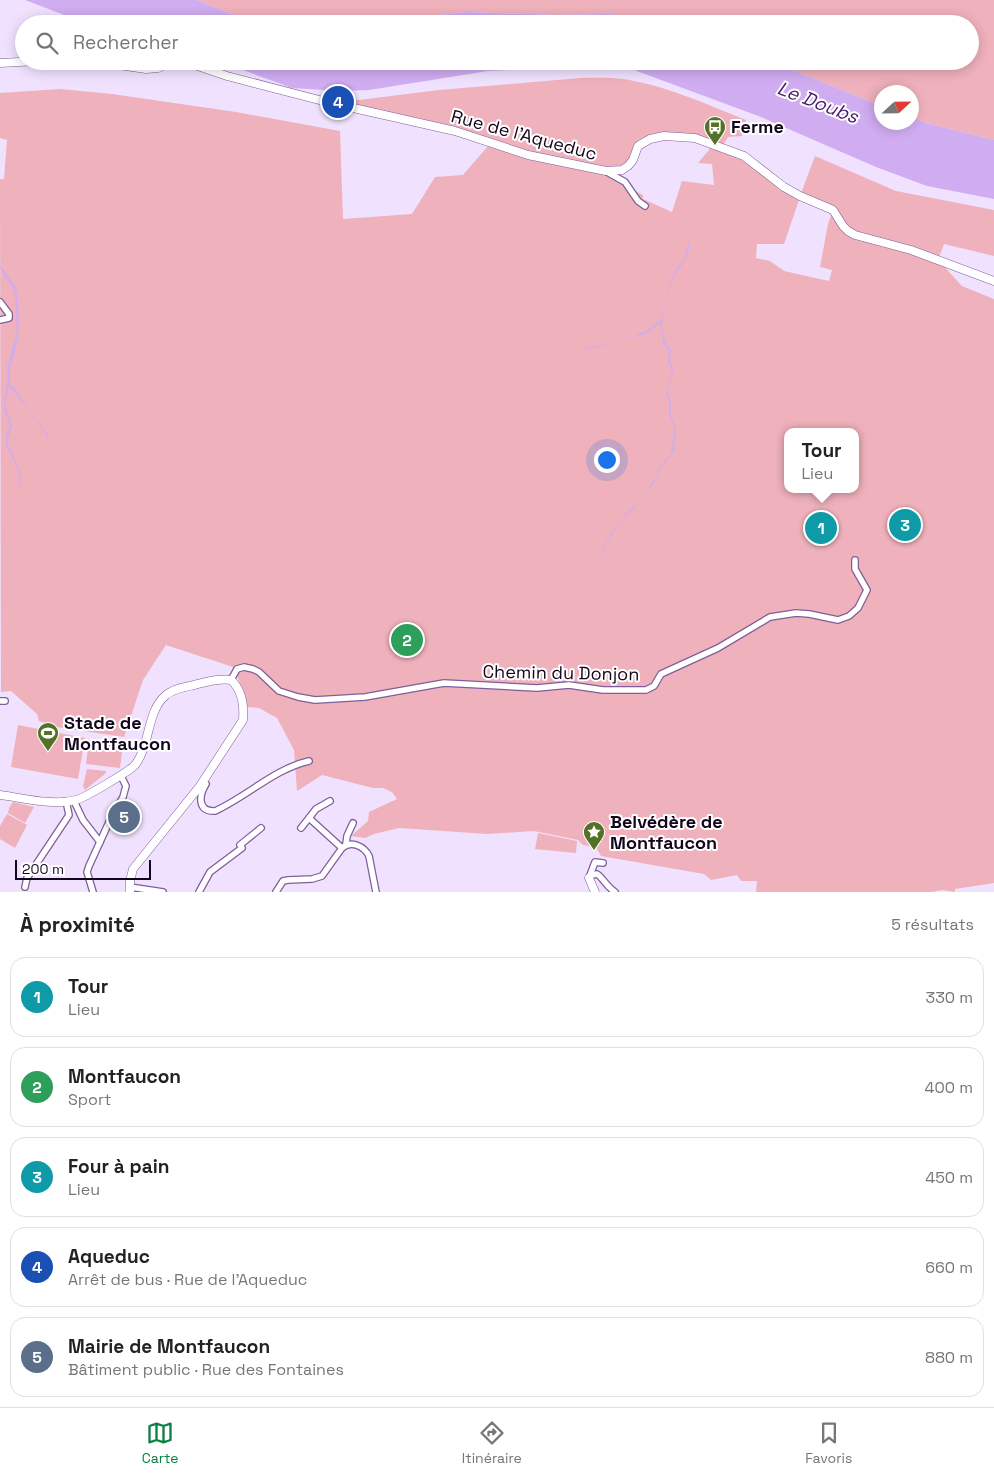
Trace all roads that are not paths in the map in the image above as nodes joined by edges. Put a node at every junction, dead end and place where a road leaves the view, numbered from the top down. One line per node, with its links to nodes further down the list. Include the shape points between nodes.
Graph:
1 (15, 63): 2 (street)
2 (0, 64)
3 (208, 70): 4 (street, Rue de l'Aqueduc, via 327,102 455,131 528,155)
4 (606, 171): 5 (street, via 625,182); 6 (street, Rue de l'Aqueduc, via 622,170 628,166 638,146 650,139 664,136 695,138 744,156 784,187 833,210 843,226 855,235 920,253)
5 (645, 206)
6 (994, 280)
7 (0, 302): 8 (street, via 9,314 9,318)
8 (0, 320)
9 (855, 560): 10 (street, Chemin du Donjon, via 855,569 867,590 858,608 849,616 838,620 802,614 770,617 718,648 661,674 654,686 646,690 603,690 570,685 537,688 444,684 365,697 321,700 280,691 260,672 244,667 237,669)
10 (231, 680): 11 (street, via 242,700 243,720); 13 (street, via 183,688 164,696 154,712 147,740 135,765)
11 (217, 760): 12 (street, via 200,792 205,808 211,811 282,771); 26 (street, via 134,869)
12 (309, 761)
13 (121, 776): 15 (street, via 80,799); 21 (street, via 125,791)
14 (0, 795): 15 (street)
15 (70, 801): 21 (street); 25 (street, via 69,815 27,878)
16 (330, 801): 17 (street, via 316,809)
17 (309, 818): 20 (street); 22 (street)
18 (353, 824): 22 (street)
19 (261, 828): 30 (street, via 240,845 242,848 210,872)
20 (301, 828)
21 (100, 842): 28 (street, via 87,872)
22 (344, 846): 31 (street, via 322,876 282,882); 32 (street, via 356,844 368,852)
23 (603, 863): 24 (street, via 594,862)
24 (589, 878): 33 (street); 34 (street, via 600,875 604,884)
25 (25, 887)
26 (130, 890): 27 (street)
27 (146, 891): 29 (street)
28 (94, 892)
29 (163, 892)
30 (199, 892)
31 (276, 892)
32 (376, 892)
33 (595, 892)
34 (615, 892)

